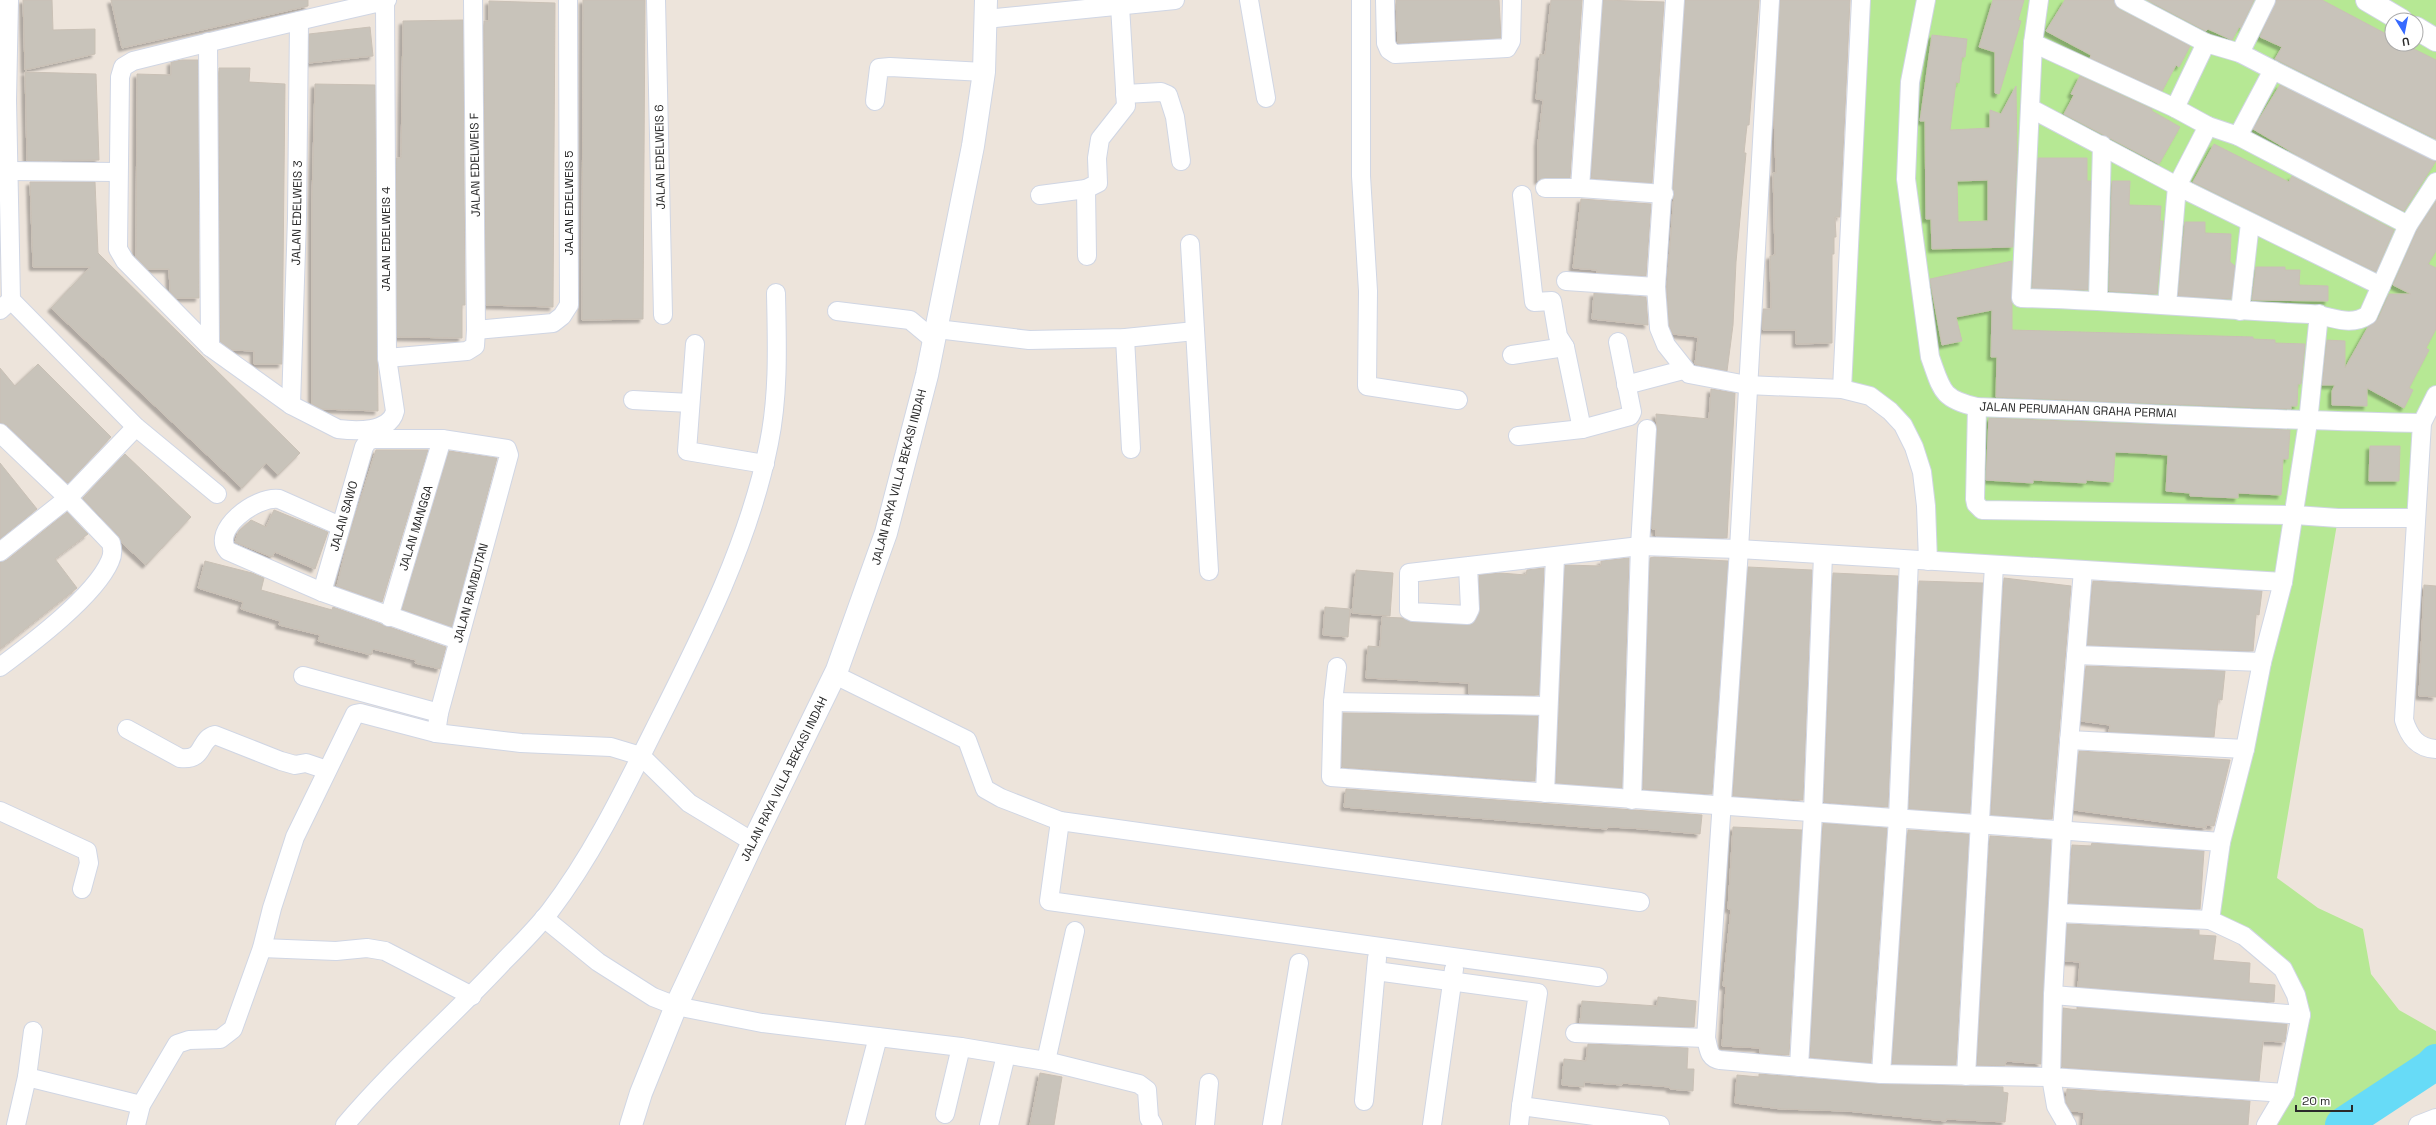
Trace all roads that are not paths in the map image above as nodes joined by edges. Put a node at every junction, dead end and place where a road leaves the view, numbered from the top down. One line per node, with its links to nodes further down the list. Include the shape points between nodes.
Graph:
1 (9, 0): 34 (street)
2 (386, 0): 23 (street); 77 (street, JALAN EDELWEIS 4)
3 (473, 0): 68 (street, JALAN EDELWEIS F)
4 (568, 0): 68 (street, JALAN EDELWEIS 5, via 569,304 562,316 553,323)
5 (656, 0): 67 (street, JALAN EDELWEIS 6)
6 (1175, 0): 20 (street)
7 (1249, 0): 33 (street)
8 (1361, 0): 84 (street, via 1361,176 1368,291 1367,386)
9 (1385, 0): 10 (street, via 1386,43 1389,50 1395,54 1507,48 1511,41)
10 (1512, 0)
11 (1593, 0): 49 (street)
12 (1675, 0): 50 (street)
13 (1770, 0): 80 (street)
14 (1861, 0): 81 (street)
15 (1926, 0): 87 (street, JALAN PERUMAHAN GRAHA PERMAI, via 1910,82 1906,179 1930,357 1944,392 1952,400)
16 (2038, 0): 28 (street)
17 (2124, 0): 27 (street)
18 (2266, 0): 29 (street)
19 (2367, 0): 22 (main road)
20 (1120, 6): 21 (street); 32 (street)
21 (986, 9): 31 (main road, JALAN RAYA VILLA BEKASI INDAH)
22 (2387, 12)
23 (299, 21): 26 (street); 86 (street, JALAN EDELWEIS 3, via 297,218)
24 (2424, 33): 25 (main road)
25 (2436, 40)
26 (208, 42): 44 (street, via 134,61 123,67 120,78); 74 (street)
27 (2206, 42): 29 (street); 37 (street)
28 (2033, 43): 36 (street); 37 (street)
29 (2240, 53): 30 (street)
30 (2273, 70): 39 (street); 41 (street)
31 (984, 72): 35 (street, via 879,68); 70 (main road, JALAN RAYA VILLA BEKASI INDAH, via 974,146)
32 (1125, 94): 42 (street, via 1161,92 1168,95 1175,117); 47 (street, via 1126,106 1105,130 1098,146 1098,183)
33 (1266, 98)
34 (3, 100): 43 (street)
35 (875, 102)
36 (2030, 108): 40 (street); 61 (street, via 2021,298)
37 (2175, 108): 38 (street)
38 (2208, 126): 39 (street); 46 (street)
39 (2238, 136): 54 (street)
40 (2102, 145): 46 (street); 61 (street)
41 (2436, 151)
42 (1180, 161)
43 (8, 172): 44 (street); 62 (street)
44 (118, 172): 74 (street, via 118,249 121,255)
45 (2436, 182): 54 (street)
46 (2177, 186): 53 (street); 63 (street)
47 (1086, 188): 51 (street); 56 (street)
48 (1545, 188): 49 (street)
49 (1580, 188): 50 (street)
50 (1664, 194): 59 (street)
51 (1040, 195)
52 (1522, 195): 75 (street, via 1534,302 1552,301 1558,336)
53 (2250, 223): 58 (street); 65 (street)
54 (2408, 225): 58 (street)
55 (1190, 244): 69 (street)
56 (1087, 256)
57 (1566, 281): 59 (street)
58 (2381, 286): 66 (street, via 2368,316 2348,322)
59 (1656, 287): 78 (street, via 1658,328)
60 (776, 293): 97 (street, via 778,393)
61 (2098, 300): 63 (street)
62 (6, 305): 90 (street)
63 (2167, 305): 65 (street)
64 (837, 310): 70 (street, via 910,320)
65 (2240, 311): 66 (street)
66 (2319, 314): 88 (street)
67 (663, 315)
68 (476, 330): 77 (street, JALAN EDELWEIS F, via 475,346 467,351)
69 (1195, 332): 71 (street); 113 (street)
70 (936, 335): 71 (street, via 1029,340); 122 (main road, JALAN RAYA VILLA BEKASI INDAH, via 886,532)
71 (1124, 338): 96 (street)
72 (1618, 342): 79 (street)
73 (695, 344): 85 (street)
74 (210, 347): 86 (street)
75 (1565, 347): 76 (street); 91 (street)
76 (1512, 355)
77 (387, 358): 86 (street, JALAN EDELWEIS 4, via 396,407 388,423 356,430 338,429)
78 (1684, 370): 79 (street); 80 (street, via 1691,376)
79 (1626, 385): 91 (street, via 1632,412 1630,416)
80 (1747, 385): 81 (street); 104 (street)
81 (1842, 389): 109 (street, via 1870,396 1880,402 1903,425 1914,447 1922,472)
82 (2436, 395): 89 (street)
83 (633, 400): 85 (street)
84 (1458, 400)
85 (690, 403): 97 (street, via 687,451)
86 (291, 405)
87 (1977, 407): 88 (street, JALAN PERUMAHAN GRAHA PERMAI, via 2144,412); 100 (street, via 1975,499 1982,510)
88 (2308, 422): 89 (street, JALAN PERUMAHAN GRAHA PERMAI); 100 (street)
89 (2422, 423): 101 (street)
90 (136, 427): 98 (street); 99 (street)
91 (1582, 429): 93 (street)
92 (1647, 429): 103 (street)
93 (1518, 436)
94 (2, 438): 99 (street)
95 (442, 440): 102 (street, JALAN SAWO, via 368,441); 116 (street, JALAN MANGGA); 117 (street, JALAN RAMBUTAN, via 506,448 509,454)
96 (1132, 448)
97 (765, 464): 132 (street, via 760,488 739,545 699,641)
98 (217, 494)
99 (68, 498): 105 (street); 120 (street, via 111,543 111,560 91,588 60,620)
100 (2295, 516): 101 (street); 114 (street)
101 (2416, 518): 131 (street, via 2404,720 2409,735 2418,745)
102 (340, 526): 115 (street, JALAN SAWO); 115 (street, via 279,499 270,498 255,503 235,517 223,539 228,551)
103 (1640, 546): 104 (street); 107 (street); 135 (street)
104 (1739, 549): 106 (street); 136 (street)
105 (0, 552)
106 (1824, 555): 108 (street); 138 (street)
107 (1555, 557): 111 (street); 125 (street)
108 (1909, 560): 109 (street); 139 (street)
109 (1928, 561): 110 (street)
110 (1994, 565): 112 (street); 141 (street)
111 (1468, 566)
112 (2083, 570): 114 (street); 118 (street)
113 (1209, 571)
114 (2284, 581): 119 (street)
115 (322, 592): 116 (street)
116 (389, 617): 117 (street)
117 (458, 640): 126 (street, JALAN RAMBUTAN)
118 (2076, 655): 119 (street); 129 (street)
119 (2262, 662): 130 (street)
120 (0, 667)
121 (1337, 667): 124 (street)
122 (835, 675): 140 (street, via 967,740 985,789); 143 (main road, JALAN RAYA VILLA BEKASI INDAH)
123 (303, 676): 126 (street)
124 (1333, 702): 125 (street); 134 (street, via 1331,777)
125 (1548, 706): 134 (street)
126 (438, 713): 128 (street, JALAN RAMBUTAN)
127 (127, 729): 133 (street, via 180,758 189,759 197,755 215,735 281,761 295,765 306,763)
128 (436, 733): 132 (street, via 522,743 611,746); 133 (street, via 356,713)
129 (2069, 740): 130 (street); 142 (street)
130 (2246, 748): 144 (street)
131 (2436, 750)
132 (641, 756): 143 (street, via 689,803); 148 (street, via 570,883)
133 (327, 770): 152 (street, via 295,837)
134 (1545, 793): 135 (street)
135 (1632, 800): 136 (street)
136 (1721, 805): 138 (street); 165 (street)
137 (0, 811): 145 (street, via 87,851 89,863)
138 (1813, 812): 139 (street); 169 (street)
139 (1898, 818): 141 (street); 170 (street)
140 (1060, 821): 146 (street); 151 (street, via 1049,901)
141 (1980, 824): 142 (street); 171 (street)
142 (2062, 830): 144 (street); 147 (street)
143 (753, 842): 160 (main road, JALAN RAYA VILLA BEKASI INDAH)
144 (2221, 842): 149 (street)
145 (82, 889)
146 (1640, 902)
147 (2059, 913): 149 (street); 158 (street)
148 (544, 918): 159 (street); 160 (street, via 598,962 653,997)
149 (2210, 920): 161 (street, via 2244,936 2283,969 2296,995)
150 (1075, 931): 168 (street)
151 (1378, 946): 153 (street); 155 (street)
152 (262, 948): 159 (street, via 385,951); 177 (street, via 233,1029 220,1039 189,1040 177,1044)
153 (1456, 957): 156 (street); 157 (street)
154 (1299, 962): 190 (street)
155 (1376, 970): 157 (street); 176 (street)
156 (1598, 977)
157 (1452, 981): 178 (street, via 1538,994); 191 (street)
158 (2053, 995): 161 (street); 173 (street)
159 (472, 996): 184 (street, via 411,1055)
160 (676, 1006): 164 (street, via 762,1023); 185 (main road, JALAN RAYA VILLA BEKASI INDAH)
161 (2301, 1015): 175 (street)
162 (33, 1031): 172 (street)
163 (1575, 1033): 165 (street)
164 (878, 1037): 166 (street); 186 (street)
165 (1706, 1038): 169 (street, via 1714,1059)
166 (961, 1048): 167 (street); 179 (street)
167 (1006, 1055): 168 (street); 187 (street)
168 (1046, 1061): 188 (street, via 1143,1085 1149,1095 1149,1118)
169 (1799, 1067): 170 (street)
170 (1882, 1074): 171 (street)
171 (1966, 1076): 173 (street)
172 (27, 1078): 177 (street); 182 (street)
173 (2051, 1078): 175 (street); 194 (street, via 2056,1106)
174 (1209, 1083): 189 (street)
175 (2286, 1093): 195 (street)
176 (1364, 1101)
177 (141, 1105): 183 (street)
178 (1522, 1106): 181 (street); 192 (street)
179 (945, 1114)
180 (2436, 1118): 196 (street)
181 (1590, 1120): 193 (street)
182 (16, 1125)
183 (136, 1125)
184 (346, 1125)
185 (631, 1125)
186 (855, 1125)
187 (989, 1125)
188 (1153, 1125)
189 (1205, 1125)
190 (1272, 1125)
191 (1432, 1125)
192 (1519, 1125)
193 (1660, 1125)
194 (2067, 1125)
195 (2266, 1125)
196 (2418, 1125)

